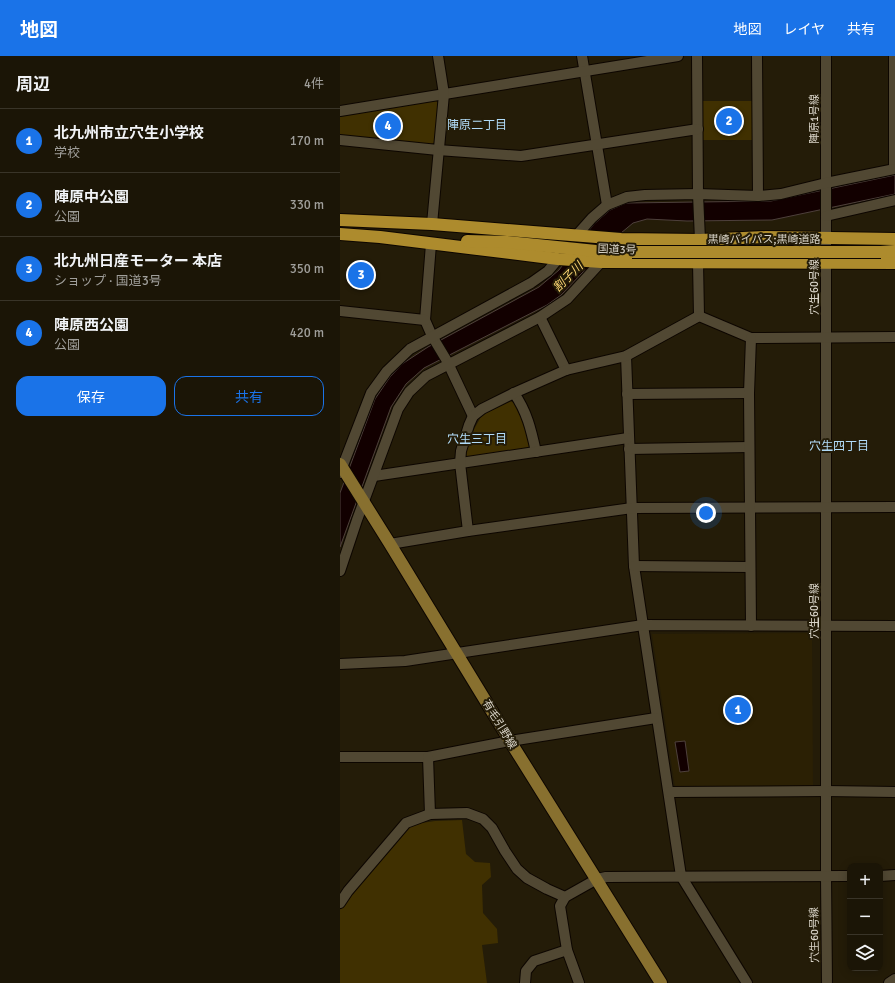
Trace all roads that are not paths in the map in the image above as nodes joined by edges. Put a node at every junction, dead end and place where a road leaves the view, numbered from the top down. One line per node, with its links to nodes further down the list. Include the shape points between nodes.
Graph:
1 (438, 56): 9 (street)
2 (582, 56): 8 (street)
3 (678, 56): 8 (street)
4 (698, 56): 11 (street)
5 (757, 56): 18 (street)
6 (826, 56): 16 (street, 陣原1号線)
7 (894, 56): 15 (street)
8 (584, 71): 9 (street); 13 (street)
9 (444, 94): 10 (street); 14 (street)
10 (340, 111)
11 (698, 129): 13 (street); 17 (street)
12 (340, 140): 14 (street)
13 (597, 145): 14 (street, via 521,156); 20 (street)
14 (438, 150): 23 (street)
15 (894, 169): 16 (street)
16 (826, 186): 18 (street); 21 (street, 陣原1号線)
17 (698, 196): 18 (street); 20 (street, via 639,196); 28 (street)
18 (758, 196)
19 (895, 200): 21 (street)
20 (607, 205): 25 (street, via 592,218)
21 (826, 214): 26 (street, 穴生60号線)
22 (340, 220): 23 (highway, 国道3号)
23 (432, 224): 25 (highway, 国道3号)
24 (340, 234): 29 (highway, 国道3号)
25 (580, 236): 28 (highway, 国道3号, via 621,240)
26 (826, 238): 27 (highway, 国道3号); 28 (highway, 国道3号); 34 (street, 穴生60号線)
27 (895, 239)
28 (700, 240)
29 (431, 244): 31 (highway, 国道3号); 39 (street)
30 (895, 251): 31 (highway, 黒崎バイパス;黒崎道路, bridge, via 628,252)
31 (564, 255): 32 (highway, 国道3号); 43 (street, via 531,283)
32 (598, 262): 33 (highway, 国道3号); 38 (street, via 567,299)
33 (698, 262): 34 (highway, 国道3号); 37 (street)
34 (826, 262): 35 (highway, 国道3号); 40 (street, 穴生60号線)
35 (895, 263)
36 (340, 311): 39 (street)
37 (699, 316): 42 (street); 44 (street)
38 (540, 317): 45 (street); 46 (street)
39 (425, 320): 43 (street)
40 (826, 337): 41 (street); 42 (street); 62 (street, 穴生60号線)
41 (895, 337)
42 (751, 338): 48 (street)
43 (434, 339): 45 (street); 56 (street, via 410,349 387,371 371,392)
44 (626, 356): 46 (street); 49 (street)
45 (448, 363): 50 (street); 57 (street, via 426,376 409,392 398,409)
46 (566, 370): 47 (street)
47 (514, 393): 50 (street); 54 (street, via 523,406)
48 (749, 393): 49 (street); 52 (street)
49 (627, 394): 51 (street)
50 (473, 416): 55 (street, via 468,425)
51 (628, 438): 53 (street); 54 (street)
52 (749, 447): 53 (street); 61 (street)
53 (629, 449): 60 (street)
54 (536, 452): 55 (street)
55 (460, 463): 57 (street); 63 (street)
56 (342, 468): 58 (main road, 有毛引野線)
57 (374, 476): 58 (street)
58 (363, 501): 64 (main road, 有毛引野線); 67 (street)
59 (895, 507): 62 (street)
60 (632, 508): 61 (street); 63 (street); 65 (street)
61 (749, 508): 62 (street); 66 (street)
62 (826, 508): 70 (street, 穴生60号線)
63 (468, 531): 64 (street)
64 (390, 544): 72 (main road, 有毛引野線)
65 (634, 566): 66 (street); 68 (street)
66 (750, 567): 69 (street)
67 (340, 571)
68 (643, 625): 69 (street); 72 (street); 74 (street)
69 (751, 626): 70 (street)
70 (826, 626): 71 (street); 78 (street, 穴生60号線)
71 (895, 626)
72 (457, 654): 73 (street, via 405,661); 75 (main road, 有毛引野線)
73 (340, 664)
74 (656, 718): 75 (street); 79 (street)
75 (510, 741): 77 (street); 87 (main road, 有毛引野線)
76 (340, 757): 77 (street)
77 (428, 757): 81 (street)
78 (826, 791): 79 (street); 80 (street); 86 (street, 穴生60号線)
79 (669, 792): 83 (street)
80 (895, 792)
81 (430, 814): 88 (street, via 406,823); 89 (street, via 467,813 483,819 492,828 517,869 527,878)
82 (895, 875): 85 (street)
83 (681, 876): 86 (street); 87 (street); 96 (street)
84 (847, 876): 86 (street)
85 (883, 876)
86 (826, 877): 97 (street, 穴生60号線)
87 (598, 879): 89 (street); 95 (main road, 有毛引野線)
88 (344, 889): 90 (street)
89 (565, 897): 91 (street, via 560,906)
90 (340, 903)
91 (567, 950): 93 (street, via 534,961 526,971); 94 (street)
92 (895, 979): 98 (street)
93 (525, 983)
94 (579, 983)
95 (661, 983)
96 (747, 983)
97 (827, 983)
98 (889, 983)

